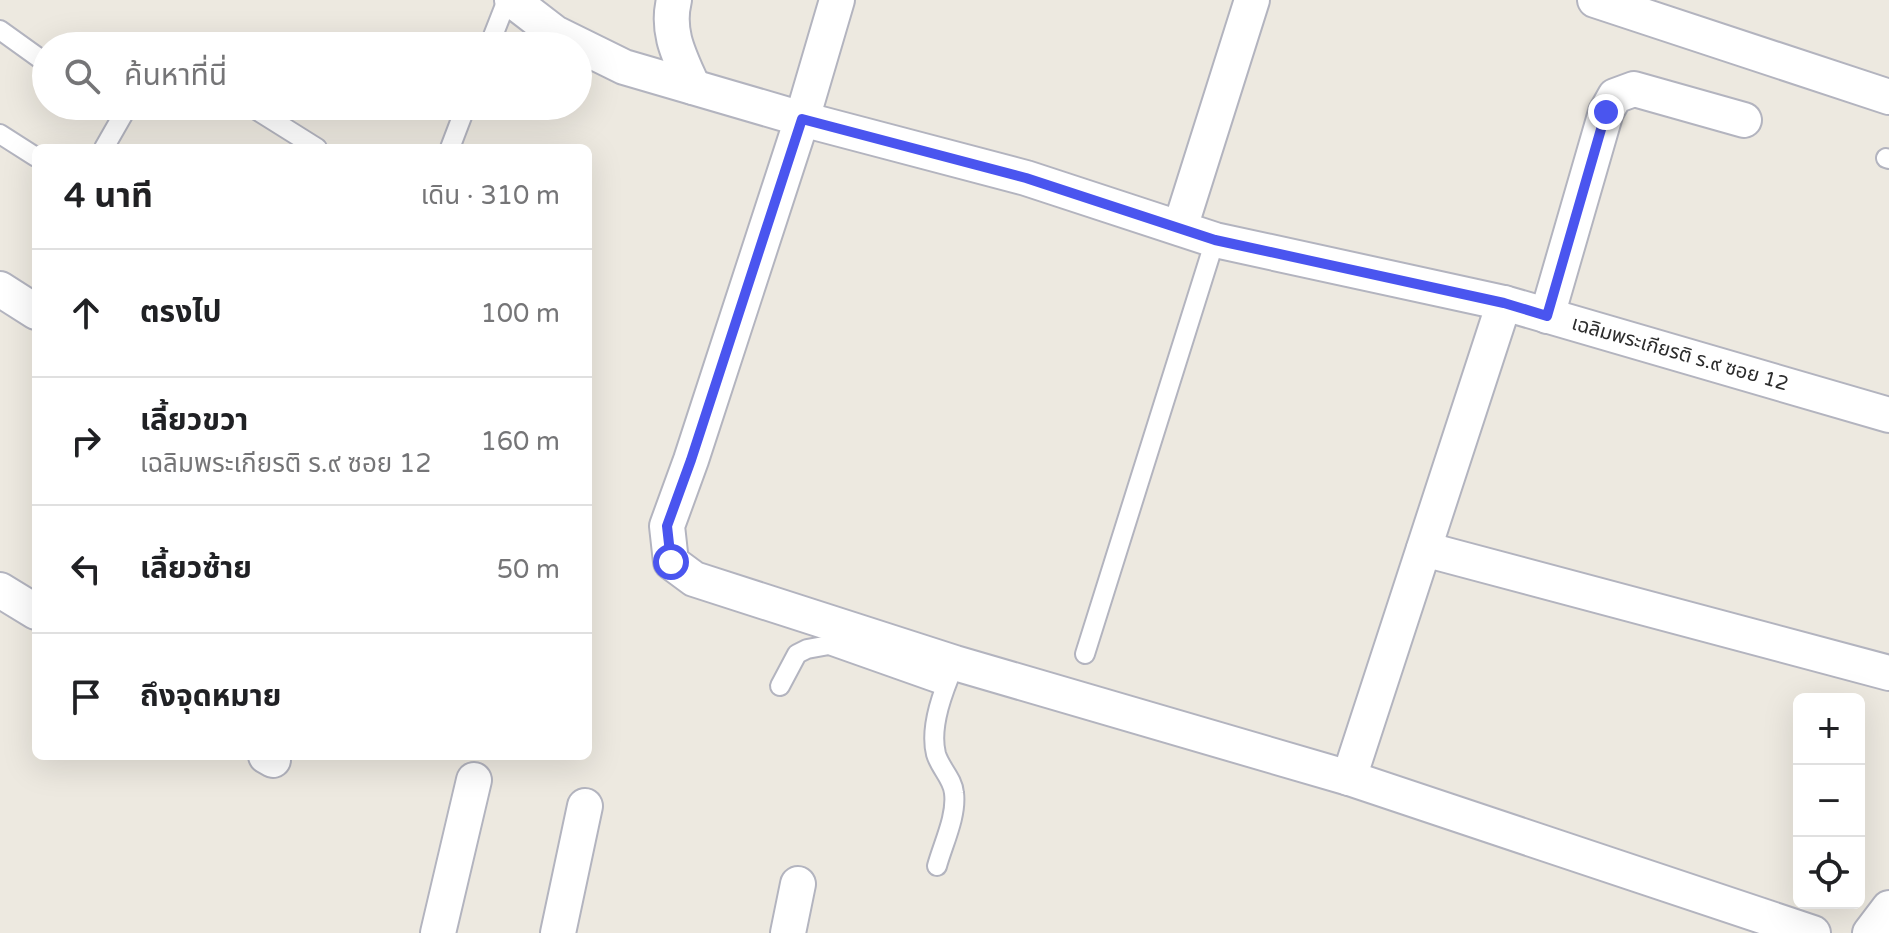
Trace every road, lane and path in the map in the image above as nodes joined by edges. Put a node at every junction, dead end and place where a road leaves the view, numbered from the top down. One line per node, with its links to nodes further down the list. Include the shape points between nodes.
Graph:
1 (510, 0): 7 (lane); 8 (street, เฉลิมพระเกียรติ ร.๙ ซอย 12)
2 (674, 0): 11 (street, via 670,18 675,46)
3 (837, 0): 13 (street)
4 (1252, 0): 23 (street)
5 (1595, 0): 12 (street)
6 (0, 30): 10 (lane)
7 (495, 32)
8 (554, 32)
9 (592, 51): 11 (street, เฉลิมพระเกียรติ ร.๙ ซอย 12, via 624,67)
10 (32, 53)
11 (693, 87): 13 (street, เฉลิมพระเกียรติ ร.๙ ซอย 12)
12 (1889, 97)
13 (802, 119): 23 (street, เฉลิมพระเกียรติ ร.๙ ซอย 12, via 1026,178); 35 (street, via 667,526 671,562 694,579)
14 (120, 120): 19 (lane)
15 (272, 120): 20 (lane)
16 (461, 120): 21 (lane)
17 (1744, 120): 28 (street, via 1634,89 1615,96)
18 (0, 134): 22 (lane)
19 (106, 144)
20 (311, 144)
21 (452, 144)
22 (32, 154)
23 (1180, 228): 24 (street, เฉลิมพระเกียรติ ร.๙ ซอย 12)
24 (1215, 240): 26 (street, เฉลิมพระเกียรติ ร.๙ ซอย 12); 33 (lane)
25 (0, 289): 27 (street)
26 (1504, 303): 28 (street, เฉลิมพระเกียรติ ร.๙ ซอย 12); 30 (street)
27 (32, 309)
28 (1547, 316): 29 (street, เฉลิมพระเกียรติ ร.๙ ซอย 12)
29 (1889, 415)
30 (1424, 549): 34 (street); 37 (street)
31 (0, 590): 32 (street)
32 (32, 610)
33 (1085, 654)
34 (1889, 673)
35 (950, 675): 36 (lane, via 829,645 797,654); 37 (street); 40 (lane, via 933,738 936,757 954,789 954,804)
36 (780, 686)
37 (1349, 778): 46 (street)
38 (474, 780): 43 (street)
39 (585, 806): 44 (street)
40 (937, 866)
41 (798, 884): 45 (street)
42 (1889, 908): 47 (street)
43 (438, 933)
44 (558, 933)
45 (788, 933)
46 (1813, 933)
47 (1870, 933)

